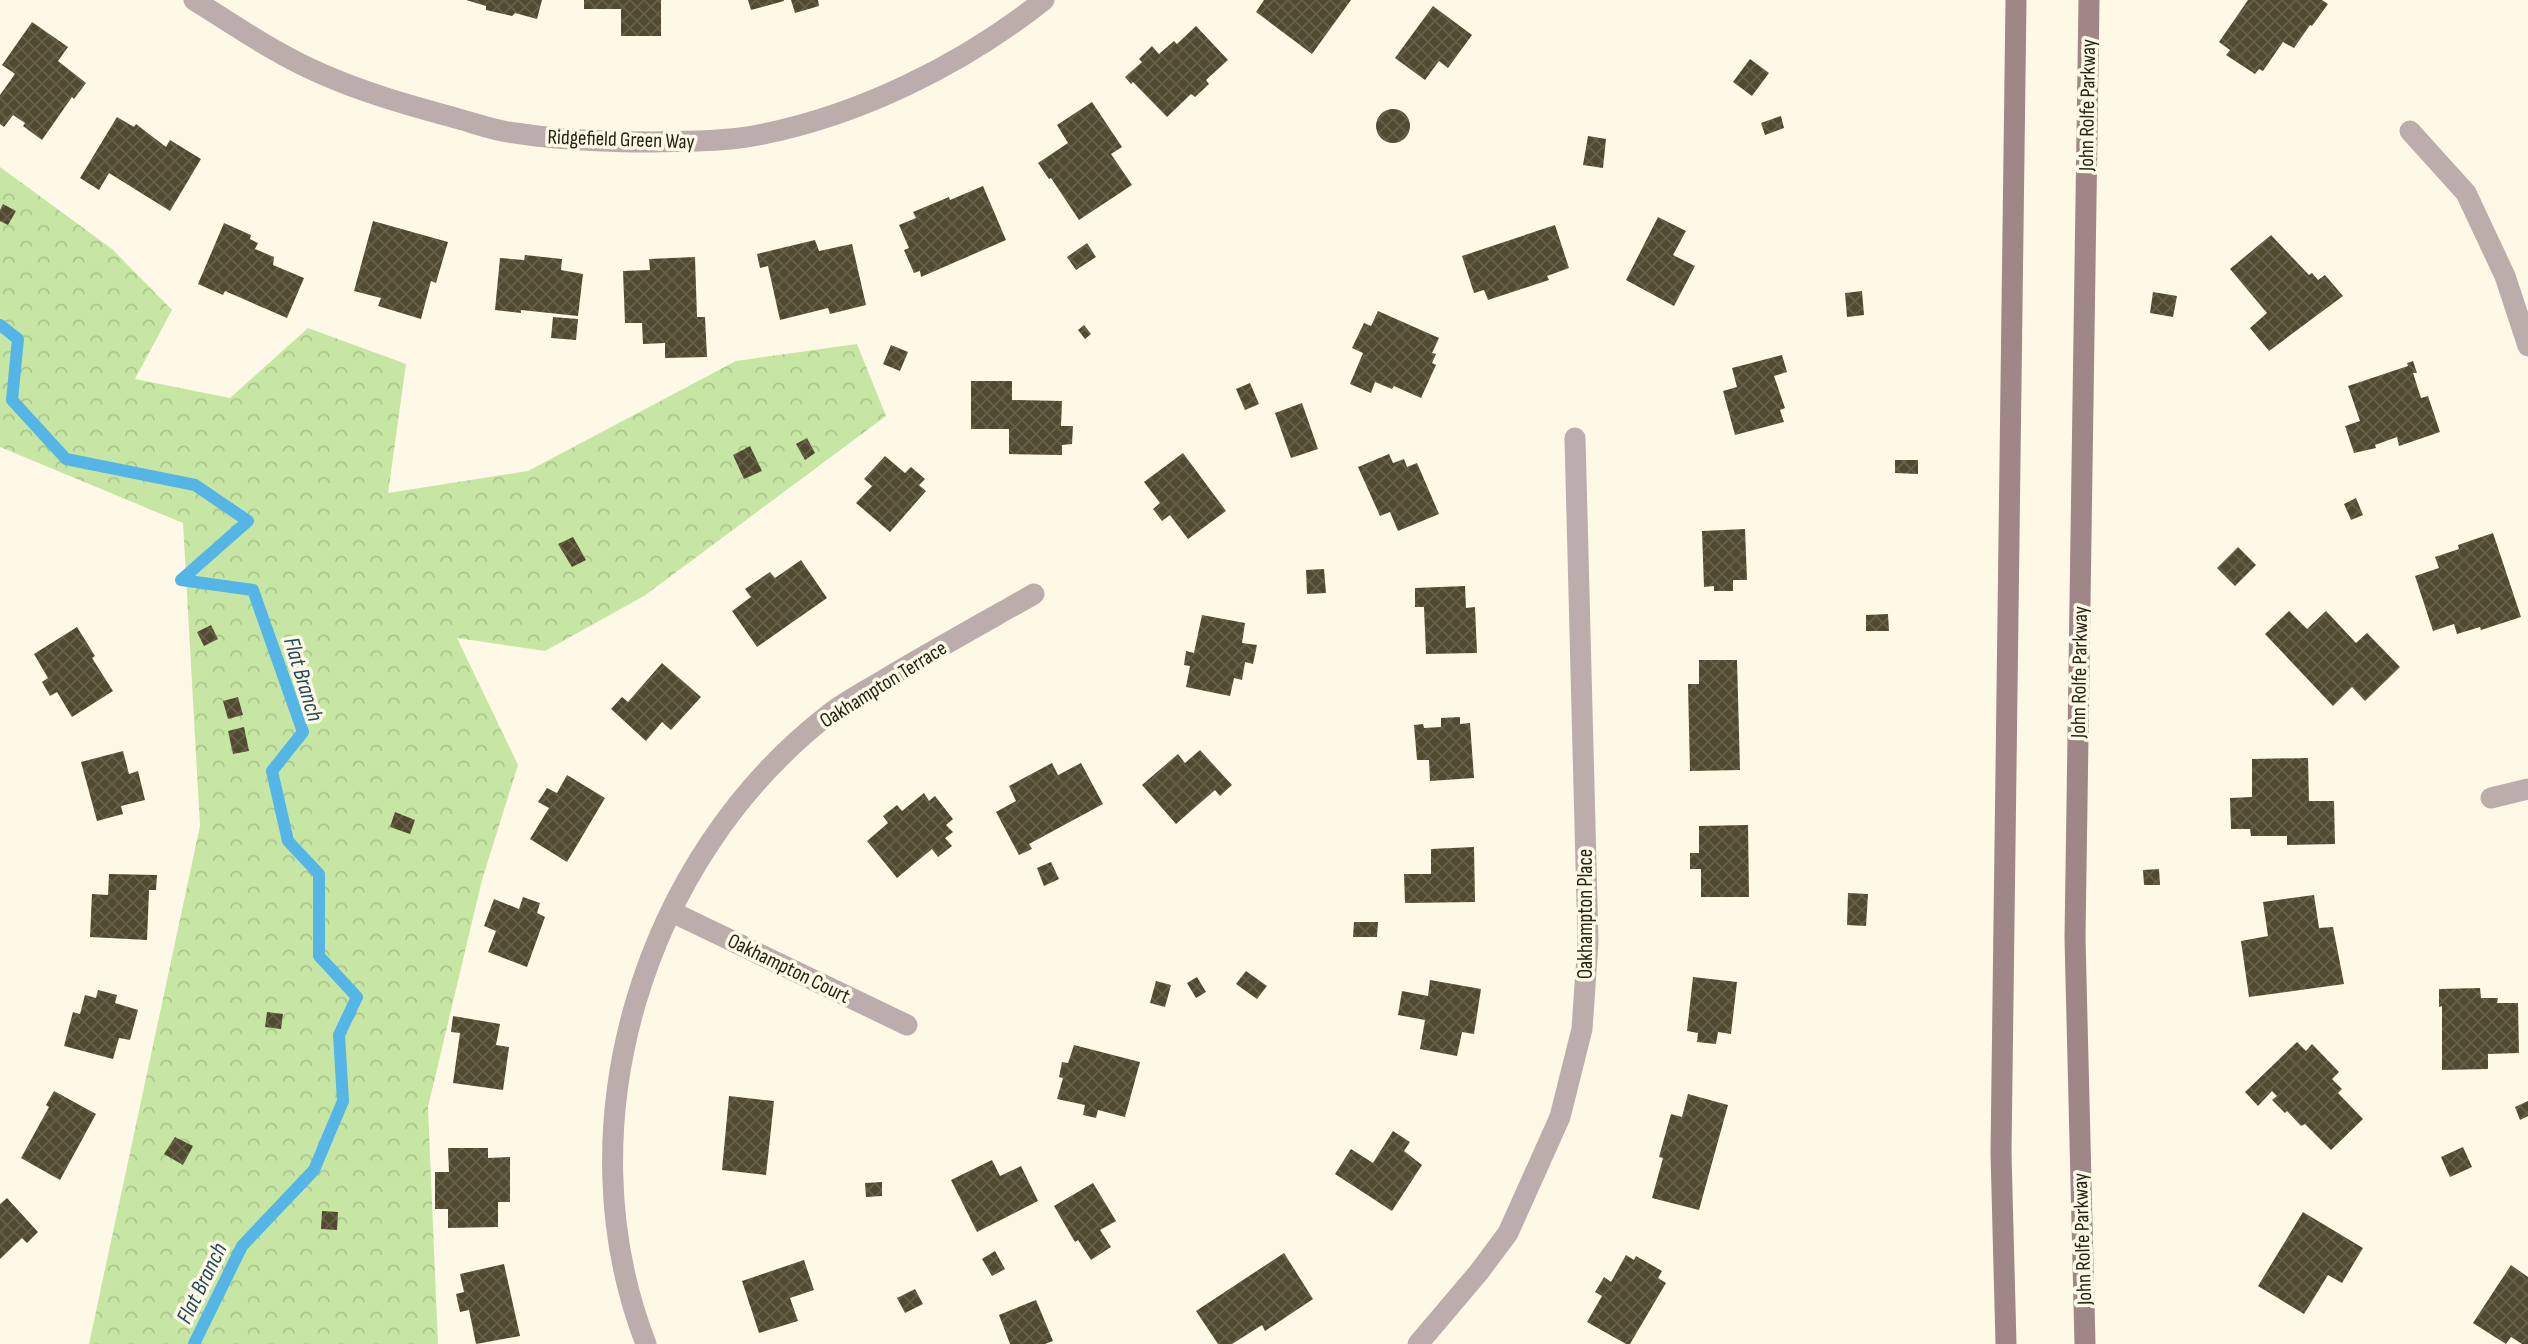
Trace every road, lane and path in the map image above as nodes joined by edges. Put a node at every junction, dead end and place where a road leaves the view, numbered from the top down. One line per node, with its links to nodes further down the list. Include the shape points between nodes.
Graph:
1 (194, 0): 2 (street, Ridgefield Green Way, via 320,74 386,100 513,133 611,142 707,141 825,117 904,87 953,62)
2 (1044, 0)
3 (2016, 0): 15 (main road, via 2001,1153)
4 (2089, 0): 16 (main road, John Rolfe Parkway, via 2075,938)
5 (2410, 131): 6 (street, via 2466,193 2505,276)
6 (2528, 346)
7 (1575, 438): 14 (street, Oakhampton Place, via 1588,942 1581,1029 1560,1117 1508,1233)
8 (1034, 594): 11 (street, Oakhampton Terrace, via 829,713 749,789 713,837)
9 (2528, 789): 10 (street)
10 (2491, 798)
11 (672, 912): 12 (street, Oakhampton Court); 13 (street, Oakhampton Terrace, via 630,1020 613,1110 612,1173 619,1246 633,1311)
12 (907, 1025)
13 (646, 1344)
14 (1418, 1344)
15 (2006, 1344)
16 (2085, 1344)

